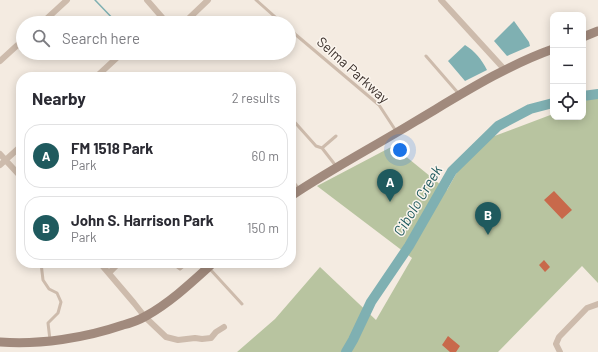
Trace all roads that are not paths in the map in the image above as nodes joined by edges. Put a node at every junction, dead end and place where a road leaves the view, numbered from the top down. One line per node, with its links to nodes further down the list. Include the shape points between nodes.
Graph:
1 (67, 0): 6 (street)
2 (147, 0): 7 (street)
3 (208, 0): 8 (street)
4 (256, 0): 9 (lane)
5 (441, 0): 18 (street)
6 (50, 16)
7 (162, 16)
8 (191, 16)
9 (274, 16)
10 (598, 31): 12 (main road)
11 (296, 35): 22 (lane, Selma Parkway, via 379,105)
12 (586, 36)
13 (16, 46): 17 (street)
14 (550, 49): 18 (main road)
15 (426, 56): 20 (lane)
16 (114, 60): 19 (street)
17 (0, 61)
18 (505, 70): 20 (main road)
19 (101, 72)
20 (460, 95): 22 (main road)
21 (296, 124): 24 (lane, via 316,146)
22 (397, 133): 29 (main road)
23 (336, 136): 24 (lane)
24 (322, 148): 29 (lane)
25 (16, 151): 27 (street)
26 (0, 154): 27 (street)
27 (6, 160): 28 (street); 30 (street)
28 (0, 165)
29 (337, 168): 32 (main road)
30 (16, 171)
31 (296, 185): 32 (lane)
32 (300, 190): 33 (main road)
33 (296, 193)
34 (42, 268): 44 (lane, via 43,280 49,289 57,293 61,302 58,313 48,323)
35 (104, 268): 39 (street)
36 (114, 268): 39 (street)
37 (208, 268): 42 (main road, via 170,301)
38 (213, 268): 40 (lane)
39 (109, 273): 42 (street)
40 (242, 304)
41 (598, 304): 46 (street, via 587,308 559,338 556,344)
42 (145, 317): 43 (street, via 166,338 178,340 211,338); 44 (main road, via 96,334)
43 (224, 327)
44 (50, 341): 45 (main road)
45 (0, 342)
46 (560, 352)

